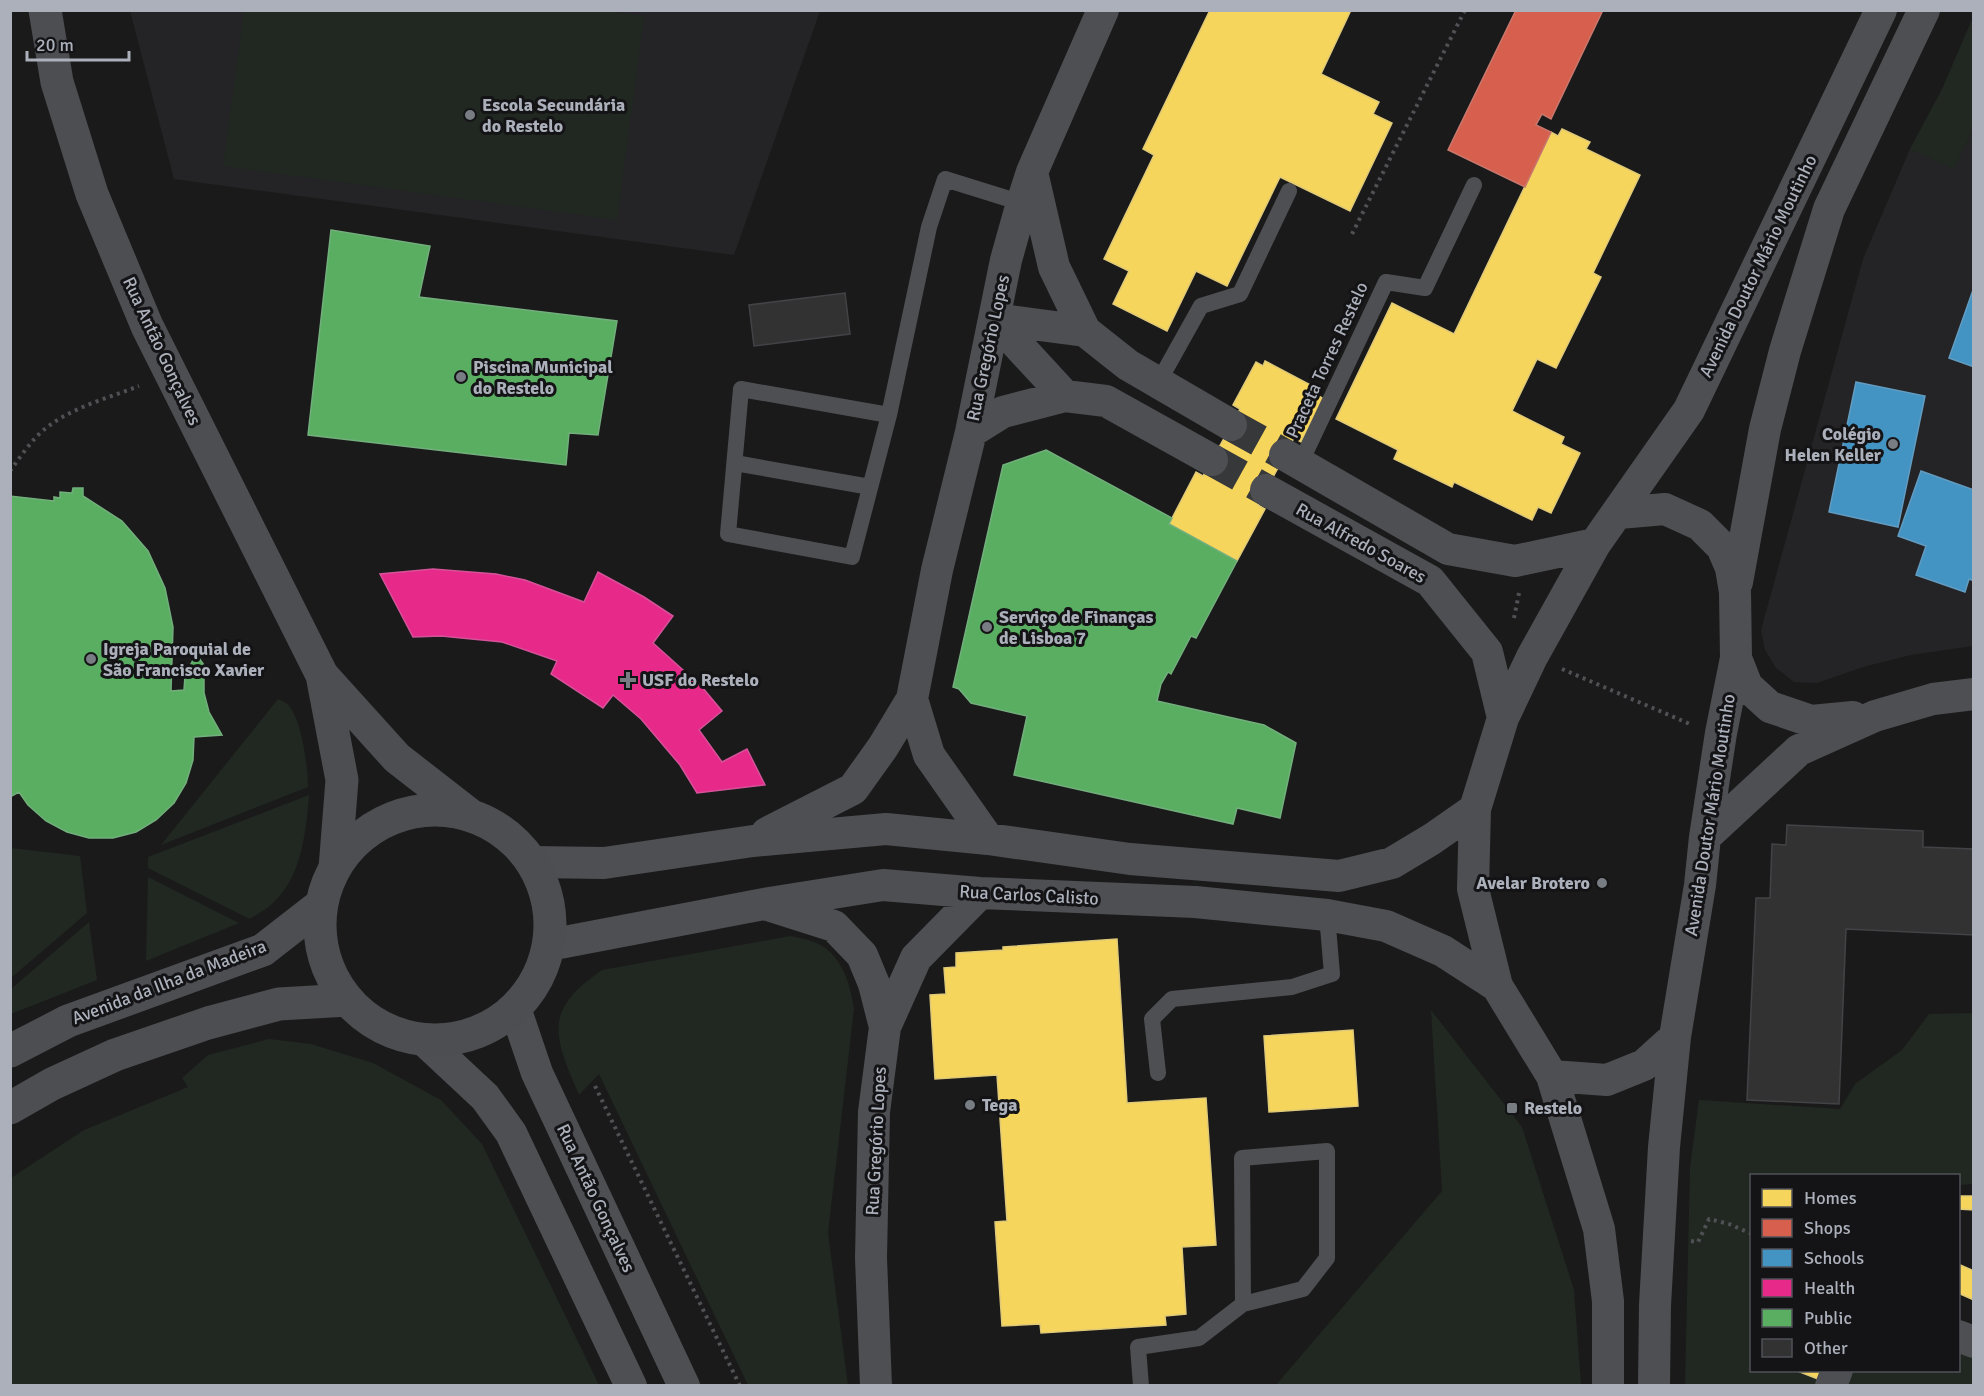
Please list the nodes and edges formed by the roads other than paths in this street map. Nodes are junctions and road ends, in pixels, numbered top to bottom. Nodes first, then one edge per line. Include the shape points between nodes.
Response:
1 (45, 10) edge
2 (1103, 10) edge
3 (1881, 10) edge
4 (1924, 10) edge
5 (1032, 171) junction
6 (1474, 185) dead end
7 (1289, 190) dead end
8 (1022, 203) junction
9 (994, 319) junction
10 (1085, 331) junction
11 (1158, 383) junction
12 (1065, 396) junction
13 (889, 415) junction
14 (1232, 425) tunnel mouth
15 (971, 432) junction
16 (1212, 460) tunnel mouth
17 (1292, 460) junction
18 (735, 463) junction
19 (870, 487) junction
20 (1619, 513) junction
21 (1595, 544) junction
22 (1735, 592) junction
23 (1736, 658) junction
24 (322, 675) junction
25 (1974, 694) edge
26 (912, 699) junction
27 (1875, 716) junction
28 (1503, 718) junction
29 (1475, 808) junction
30 (469, 814) junction
31 (1704, 837) junction
32 (988, 839) junction
33 (753, 841) junction
34 (532, 862) junction
35 (335, 868) junction
36 (980, 893) junction
37 (322, 904) junction
38 (764, 904) junction
39 (1327, 915) junction
40 (549, 945) junction
41 (1497, 986) junction
42 (348, 1000) junction
43 (514, 1008) junction
44 (885, 1027) junction
45 (1675, 1038) junction
46 (424, 1040) junction
47 (10, 1051) edge
48 (1158, 1072) dead end
49 (1552, 1076) junction
50 (10, 1108) edge
51 (1244, 1304) junction
52 (1960, 1336) edge
53 (1974, 1342) edge
54 (1837, 1372) edge
55 (631, 1386) edge
56 (684, 1386) edge
57 (876, 1386) edge
58 (1141, 1386) edge
59 (1608, 1386) edge
60 (1654, 1386) edge
61 (1831, 1386) edge

1 - 24 main road, Rua Antão Gonçalves via 57,82 92,194 147,326
2 - 5 street, Rua Gregório Lopes
3 - 20 street, Avenida Doutor Mário Moutinho via 1689,410
4 - 22 street, Avenida Doutor Mário Moutinho via 1829,209 1765,429
5 - 8 street, Rua Gregório Lopes
5 - 10 street via 1054,267
6 - 17 lane, Praceta Torres Restelo via 1425,288 1386,282
7 - 11 lane via 1240,294 1201,306
8 - 9 street, Rua Gregório Lopes
8 - 13 lane via 945,179 929,227
9 - 10 street
9 - 12 street
9 - 15 street, Rua Gregório Lopes
10 - 11 street
11 - 14 street
12 - 15 street via 1003,412
12 - 16 street via 1106,401
13 - 18 lane via 741,389
13 - 19 lane
15 - 26 street, Rua Gregório Lopes via 937,570
17 - 21 street, Rua Alfredo Soares via 1448,549 1515,561
17 - 28 street, Rua Alfredo Soares via 1273,494 1430,581 1487,652
18 - 19 lane
18 - 19 lane via 728,534 852,557
20 - 21 street, Avenida Doutor Mário Moutinho
20 - 22 street, Avenida Doutor Mário Moutinho via 1665,509 1700,525 1722,547
21 - 28 street, Avenida Doutor Mário Moutinho
22 - 23 street, Avenida Doutor Mário Moutinho
23 - 27 street via 1747,686 1770,707 1811,721
23 - 31 street, Avenida Doutor Mário Moutinho
24 - 30 main road, Rua Antão Gonçalves via 397,758
24 - 35 main road, Rua Antão Gonçalves via 342,780
25 - 27 street via 1934,699
26 - 32 street via 929,755
26 - 33 street via 853,789
27 - 31 street via 1799,750
28 - 29 street, Avenida Doutor Mário Moutinho
29 - 32 street via 1392,863 1339,876 1130,859
29 - 41 street, Avenida Doutor Mário Moutinho via 1473,889
30 - 34 main road via 505,832
30 - 35 main road via 430,809 391,818 358,838
31 - 45 street, Avenida Doutor Mário Moutinho
32 - 33 street via 886,829
33 - 34 street via 604,863
34 - 40 main road via 548,906
35 - 37 main road
36 - 38 street, Rua Carlos Calisto via 883,885
36 - 39 street, Rua Carlos Calisto via 1195,902
36 - 44 street, Rua Gregório Lopes via 916,958
37 - 42 main road via 321,938 330,971
37 - 47 main road, Avenida da Ilha da Madeira via 263,950 68,1021
38 - 40 street, Rua Carlos Calisto
38 - 44 street via 834,926 862,955
39 - 41 street, Rua Carlos Calisto via 1386,926 1443,951
39 - 48 lane via 1332,974 1292,987 1172,999 1152,1019
40 - 43 main road via 537,979
41 - 49 street, Avenida Doutor Mário Moutinho
42 - 46 main road via 370,1020 396,1033
42 - 50 main road via 279,1004 208,1023 115,1055
43 - 46 main road via 488,1028 457,1038
43 - 56 street, Rua Antão Gonçalves via 537,1073
44 - 57 street, Rua Gregório Lopes via 874,1113 871,1258
45 - 49 street via 1644,1065 1607,1080
45 - 60 street, Avenida Doutor Mário Moutinho via 1664,1146
46 - 55 street via 485,1097 511,1133
49 - 59 street, Avenida Doutor Mário Moutinho via 1599,1229 1608,1300
51 - 51 lane via 1242,1158 1328,1151 1327,1258 1303,1289
51 - 58 lane via 1199,1338 1138,1347
52 - 53 street
54 - 61 street

